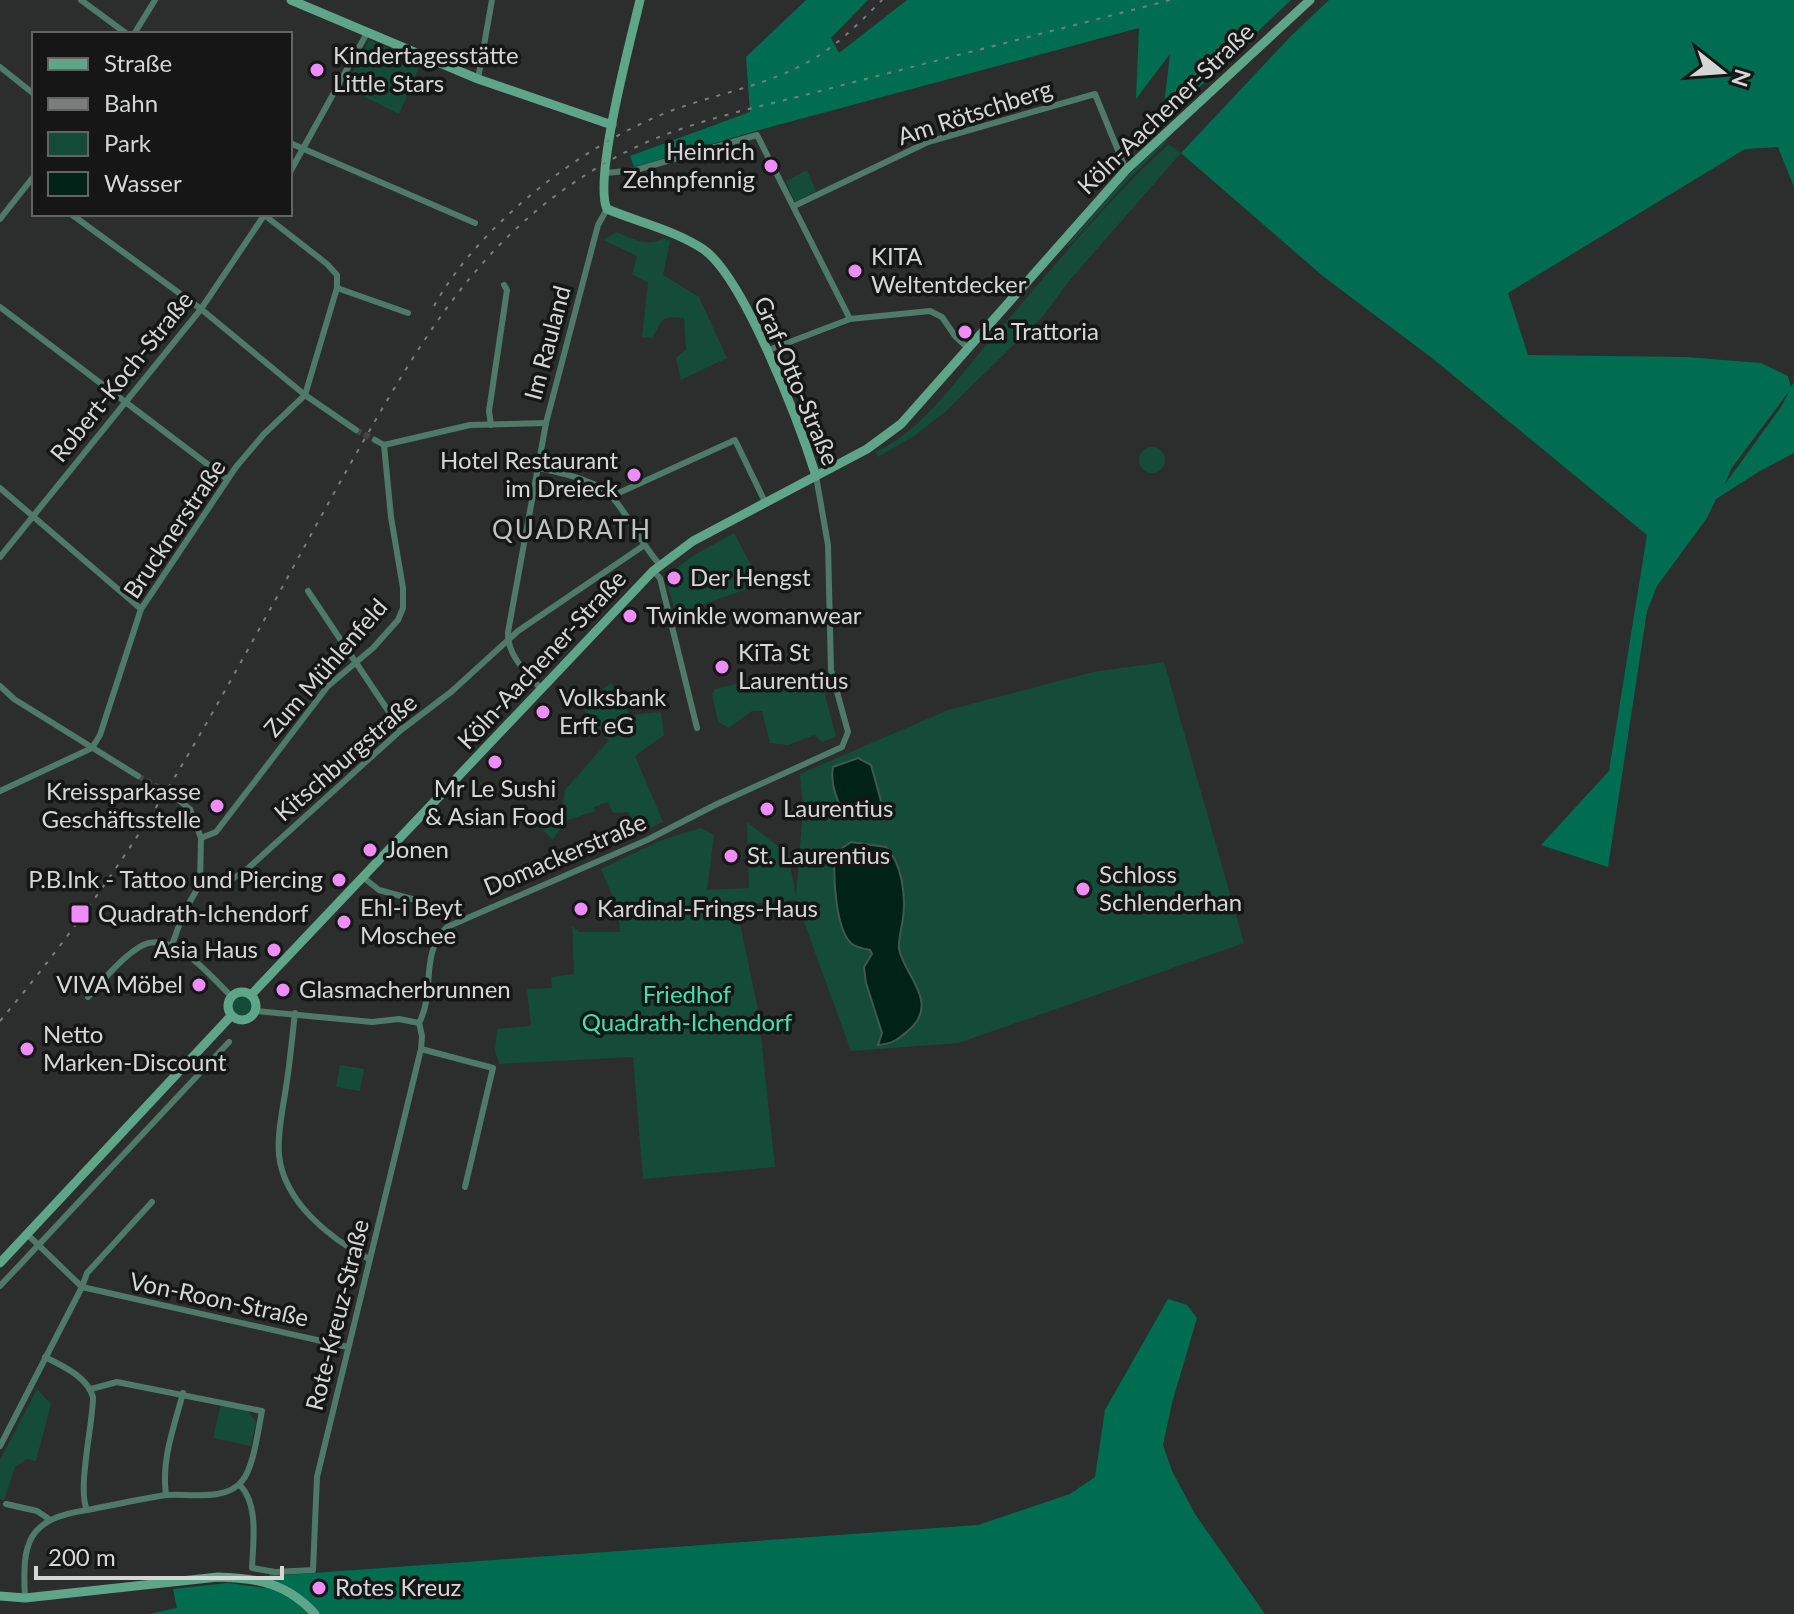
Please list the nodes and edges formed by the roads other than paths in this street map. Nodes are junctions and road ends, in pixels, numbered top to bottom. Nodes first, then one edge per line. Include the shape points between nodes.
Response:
1 (81, 0) edge
2 (155, 0) edge
3 (291, 0) edge
4 (492, 0) edge
5 (640, 0) edge
6 (1310, 0) edge
7 (124, 32) edge
8 (135, 32) edge
9 (367, 33) junction
10 (0, 67) edge
11 (478, 79) junction
12 (32, 92) edge
13 (612, 125) junction
14 (292, 144) edge
15 (304, 149) junction
16 (292, 169) edge
17 (1126, 170) junction
18 (606, 173) junction
19 (31, 185) edge
20 (794, 206) junction
21 (607, 209) junction
22 (1, 216) edge
23 (74, 216) edge
24 (263, 216) edge
25 (267, 216) edge
26 (475, 223) dead end
27 (504, 285) dead end
28 (337, 288) junction
29 (0, 307) edge
30 (201, 309) junction
31 (408, 313) dead end
32 (850, 319) junction
33 (969, 349) junction
34 (766, 351) junction
35 (305, 395) junction
36 (126, 402) junction
37 (546, 423) junction
38 (491, 425) junction
39 (356, 430) tunnel mouth
40 (375, 440) tunnel mouth
41 (384, 445) junction
42 (538, 468) junction
43 (816, 476) junction
44 (227, 479) junction
45 (0, 488) edge
46 (612, 496) junction
47 (765, 502) junction
48 (33, 516) junction
49 (643, 546) junction
50 (0, 557) edge
51 (657, 568) junction
52 (308, 591) dead end
53 (141, 609) junction
54 (507, 641) junction
55 (355, 664) junction
56 (0, 686) edge
57 (542, 690) junction
58 (697, 728) dead end
59 (401, 730) junction
60 (847, 738) joint
61 (92, 748) junction
62 (138, 776) tunnel mouth
63 (0, 791) edge
64 (172, 795) tunnel mouth
65 (201, 838) junction
66 (364, 878) junction
67 (200, 884) junction
68 (464, 919) junction
69 (172, 945) junction
70 (251, 995) junction
71 (231, 996) junction
72 (88, 997) dead end
73 (256, 1011) junction
74 (295, 1013) junction
75 (231, 1016) junction
76 (419, 1023) junction
77 (229, 1042) dead end
78 (421, 1049) junction
79 (195, 1056) junction
80 (201, 1071) junction
81 (465, 1187) dead end
82 (152, 1202) dead end
83 (28, 1235) junction
84 (39, 1245) junction
85 (369, 1259) junction
86 (0, 1263) edge
87 (0, 1286) edge
88 (82, 1287) junction
89 (348, 1347) junction
90 (45, 1357) junction
91 (91, 1389) junction
92 (183, 1393) junction
93 (0, 1446) edge
94 (240, 1485) junction
95 (166, 1495) junction
96 (6, 1504) dead end
97 (86, 1507) junction
98 (49, 1519) junction
99 (0, 1596) edge
100 (25, 1598) junction
101 (315, 1614) edge

1 - 7 street
2 - 8 street
3 - 9 main road
4 - 11 street
5 - 13 main road, Im Rauland
6 - 17 main road, Köln-Aachener-Straße
9 - 11 main road
9 - 15 street
10 - 12 street
11 - 13 main road
13 - 18 main road, Im Rauland
14 - 15 street
15 - 16 street
15 - 26 street
17 - 20 street, Am Rötschberg via 1095,94 928,142
17 - 33 main road, Köln-Aachener-Straße
18 - 20 street via 636,170 757,135
18 - 21 main road, Im Rauland via 602,199
19 - 22 street
20 - 32 street
21 - 34 main road, Graf-Otto-Straße via 683,238 722,266
21 - 37 street, Im Rauland via 598,225
23 - 30 street
24 - 30 street, Robert-Koch-Straße
25 - 28 street via 327,264 337,275
27 - 38 street
28 - 31 street
28 - 35 street
29 - 36 street
30 - 35 street
30 - 36 street, Robert-Koch-Straße
32 - 33 street via 930,311 942,317
32 - 34 street
33 - 43 main road, Köln-Aachener-Straße via 901,424
34 - 43 main road, Graf-Otto-Straße
35 - 39 street
35 - 44 street, Brucknerstraße
36 - 44 street
36 - 48 street, Robert-Koch-Straße
37 - 38 street
37 - 42 street, Im Rauland
38 - 41 street
40 - 41 street
41 - 55 street, Zum Mühlenfeld via 403,608 398,620
42 - 46 street via 578,477
42 - 54 street, Im Rauland
43 - 47 main road, Köln-Aachener-Straße
43 - 60 street, Graf-Otto-Straße via 828,545 831,670
44 - 53 street, Brucknerstraße
45 - 48 street
46 - 47 street via 735,440
46 - 49 street
47 - 51 main road, Köln-Aachener-Straße via 693,541
48 - 50 street, Robert-Koch-Straße
48 - 53 street
49 - 51 street
49 - 54 street, Kitschburgstraße
51 - 57 main road, Köln-Aachener-Straße
51 - 58 street
52 - 55 street
53 - 61 street, Brucknerstraße
54 - 57 street via 517,662
54 - 59 street, Kitschburgstraße
55 - 59 street
55 - 65 street, Zum Mühlenfeld via 328,686 216,832
56 - 61 street
57 - 66 main road, Köln-Aachener-Straße
59 - 67 street, Kitschburgstraße via 245,871 228,882
60 - 68 street, Domackerstraße via 842,747 647,840
61 - 62 street
61 - 63 street
64 - 65 street via 190,809
65 - 67 street
66 - 68 street via 379,890 460,912
66 - 70 main road, Köln-Aachener-Straße
67 - 69 street
68 - 76 street, Domackerstraße via 443,931 432,948
69 - 71 street
69 - 72 street via 137,948
70 - 71 main road via 243,991
70 - 73 main road
71 - 75 main road
73 - 74 street
73 - 75 main road via 243,1021
74 - 76 street
74 - 85 street via 279,1155 287,1182 299,1205
75 - 79 main road
76 - 78 street, Rote-Kreuz-Straße
77 - 80 street
78 - 81 street via 493,1068
78 - 85 street, Rote-Kreuz-Straße
79 - 80 street
79 - 83 main road
80 - 84 street
82 - 88 street, Von-Roon-Straße via 87,1273
83 - 84 street
83 - 86 main road
84 - 87 street
84 - 88 street
85 - 89 street, Rote-Kreuz-Straße
88 - 89 street, Von-Roon-Straße
88 - 90 street
89 - 94 street, Rote-Kreuz-Straße via 317,1477 310,1572 252,1568 250,1497
90 - 91 street
90 - 93 street
91 - 92 street via 117,1382
91 - 97 street
92 - 94 street via 262,1411
92 - 95 street via 167,1452
94 - 95 street via 192,1497
95 - 97 street
96 - 98 street
97 - 98 street
98 - 100 street via 29,1543
99 - 100 main road
100 - 101 main road via 218,1577 261,1580 304,1602

